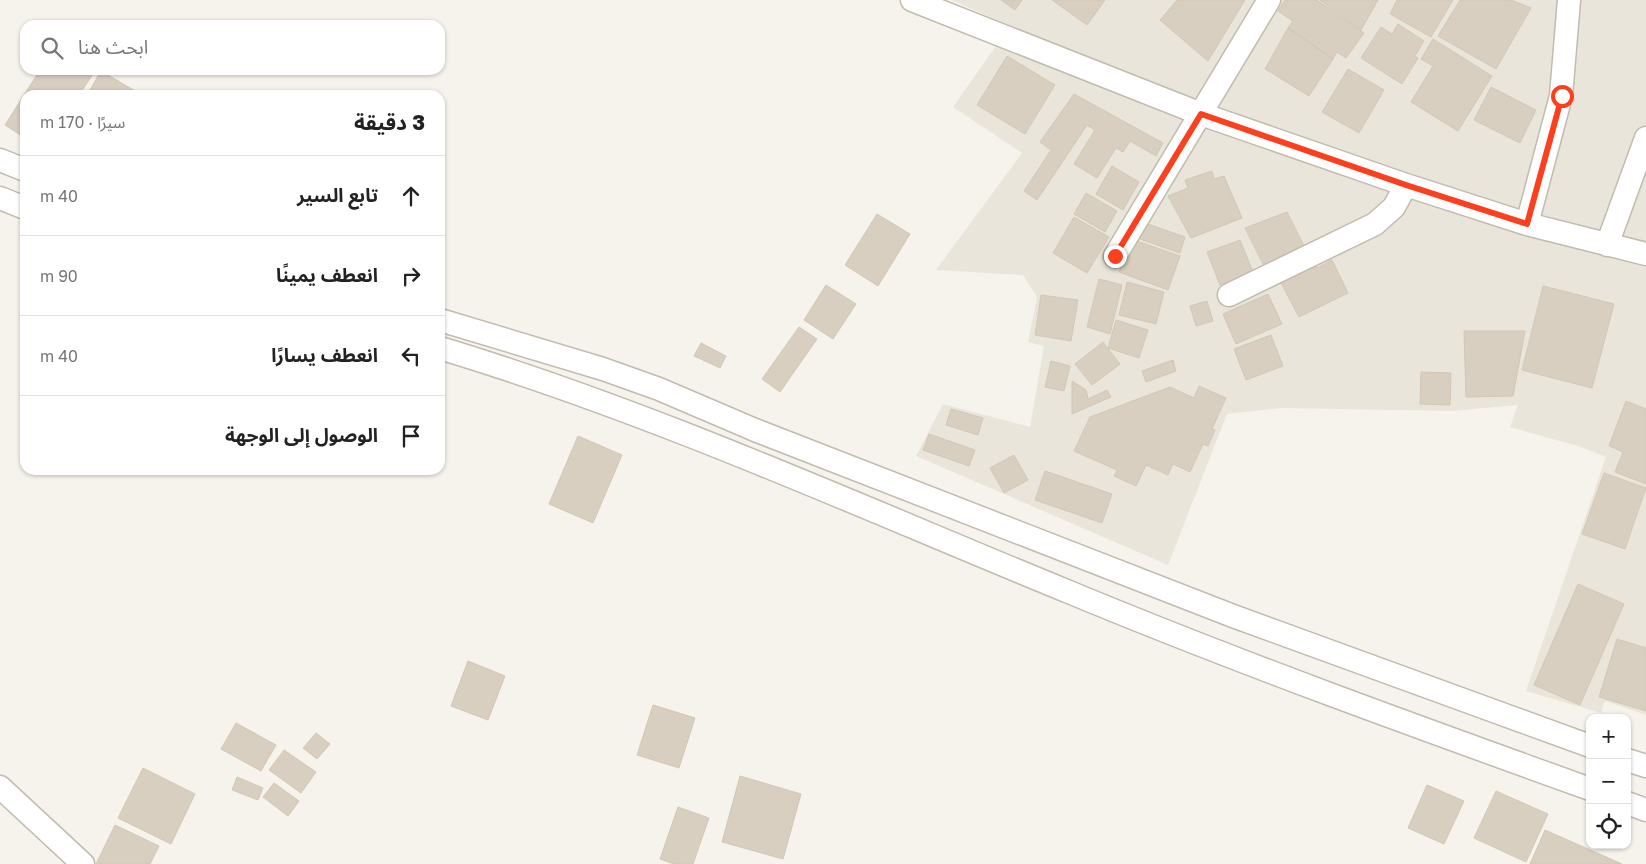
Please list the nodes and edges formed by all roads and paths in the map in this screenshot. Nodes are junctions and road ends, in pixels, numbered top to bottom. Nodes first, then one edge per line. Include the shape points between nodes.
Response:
1 (912, 0) edge
2 (1269, 0) edge
3 (1569, 0) edge
4 (1201, 114) junction
5 (1646, 138) edge
6 (0, 160) edge
7 (20, 168) edge
8 (1406, 185) junction
9 (0, 198) edge
10 (20, 206) edge
11 (1527, 224) junction
12 (1607, 245) junction
13 (1646, 254) edge
14 (1115, 256) dead end
15 (1229, 295) dead end
16 (445, 321) edge
17 (445, 350) edge
18 (1586, 745) edge
19 (1631, 761) edge
20 (1646, 766) edge
21 (0, 787) edge
22 (1586, 788) edge
23 (1630, 804) edge
24 (1646, 810) edge
25 (83, 864) edge

1 - 4 street
2 - 4 street
3 - 11 street via 1562,96
4 - 8 street
4 - 14 street
5 - 12 street
6 - 7 street
8 - 11 street
8 - 15 street via 1394,207 1375,224
9 - 10 street
11 - 12 street
12 - 13 street
16 - 18 street via 659,389 755,430 1224,612
17 - 22 street via 675,431 1138,620
19 - 20 street
21 - 25 street
23 - 24 street

